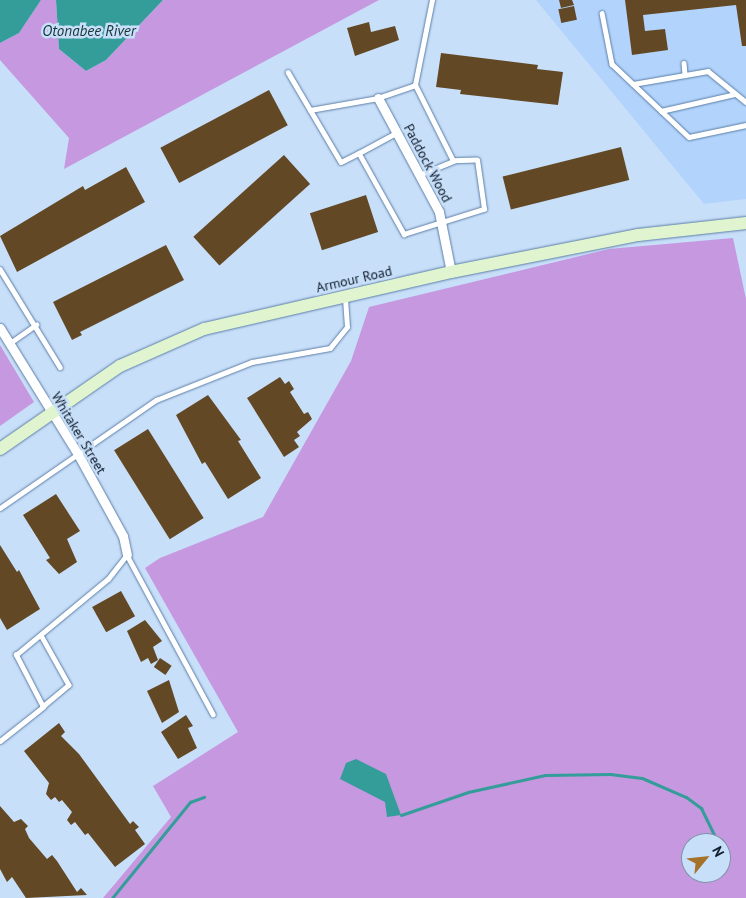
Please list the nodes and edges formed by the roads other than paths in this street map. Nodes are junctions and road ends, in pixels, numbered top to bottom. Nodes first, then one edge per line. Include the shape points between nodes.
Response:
1 (432, 0) edge
2 (602, 13) dead end
3 (684, 63) dead end
4 (288, 72) dead end
5 (685, 75) junction
6 (633, 84) junction
7 (415, 85) junction
8 (734, 94) junction
9 (378, 98) junction
10 (746, 102) edge
11 (310, 110) junction
12 (662, 111) junction
13 (746, 125) edge
14 (396, 133) junction
15 (359, 153) junction
16 (453, 161) junction
17 (419, 175) junction
18 (442, 223) junction
19 (746, 223) edge
20 (0, 269) edge
21 (451, 272) junction
22 (344, 297) junction
23 (36, 325) junction
24 (0, 328) edge
25 (10, 343) junction
26 (60, 367) dead end
27 (51, 414) junction
28 (0, 449) edge
29 (79, 456) junction
30 (0, 508) edge
31 (127, 555) junction
32 (41, 635) junction
33 (43, 707) junction
34 (213, 714) dead end
35 (0, 741) edge

1 - 7 lane
2 - 6 lane via 612,64
3 - 5 lane
4 - 11 lane
5 - 6 lane
5 - 8 lane via 708,71
6 - 12 lane
7 - 9 lane
7 - 16 lane
8 - 10 lane
8 - 12 lane
9 - 11 lane
9 - 14 street, Paddock Wood
11 - 15 lane via 341,162
12 - 13 lane via 689,137
14 - 15 lane
14 - 17 street, Paddock Wood
15 - 18 lane via 404,234
16 - 17 lane
16 - 18 lane via 477,160 484,209
17 - 18 street, Paddock Wood
18 - 21 street, Paddock Wood
19 - 21 main road, Armour Road via 638,236
20 - 23 lane
21 - 22 main road, Armour Road
22 - 27 main road, Armour Road via 204,329 168,342 120,366
22 - 29 lane via 346,328 330,348 252,362 156,400
23 - 25 lane
23 - 26 lane
24 - 25 street, Whitaker Street
25 - 27 street, Whitaker Street
27 - 28 main road, Armour Road
27 - 29 street, Whitaker Street
29 - 30 lane
29 - 31 street, Whitaker Street via 123,536
31 - 32 lane via 108,579
31 - 34 lane
32 - 33 lane via 16,655
32 - 33 lane via 69,685
33 - 35 lane

